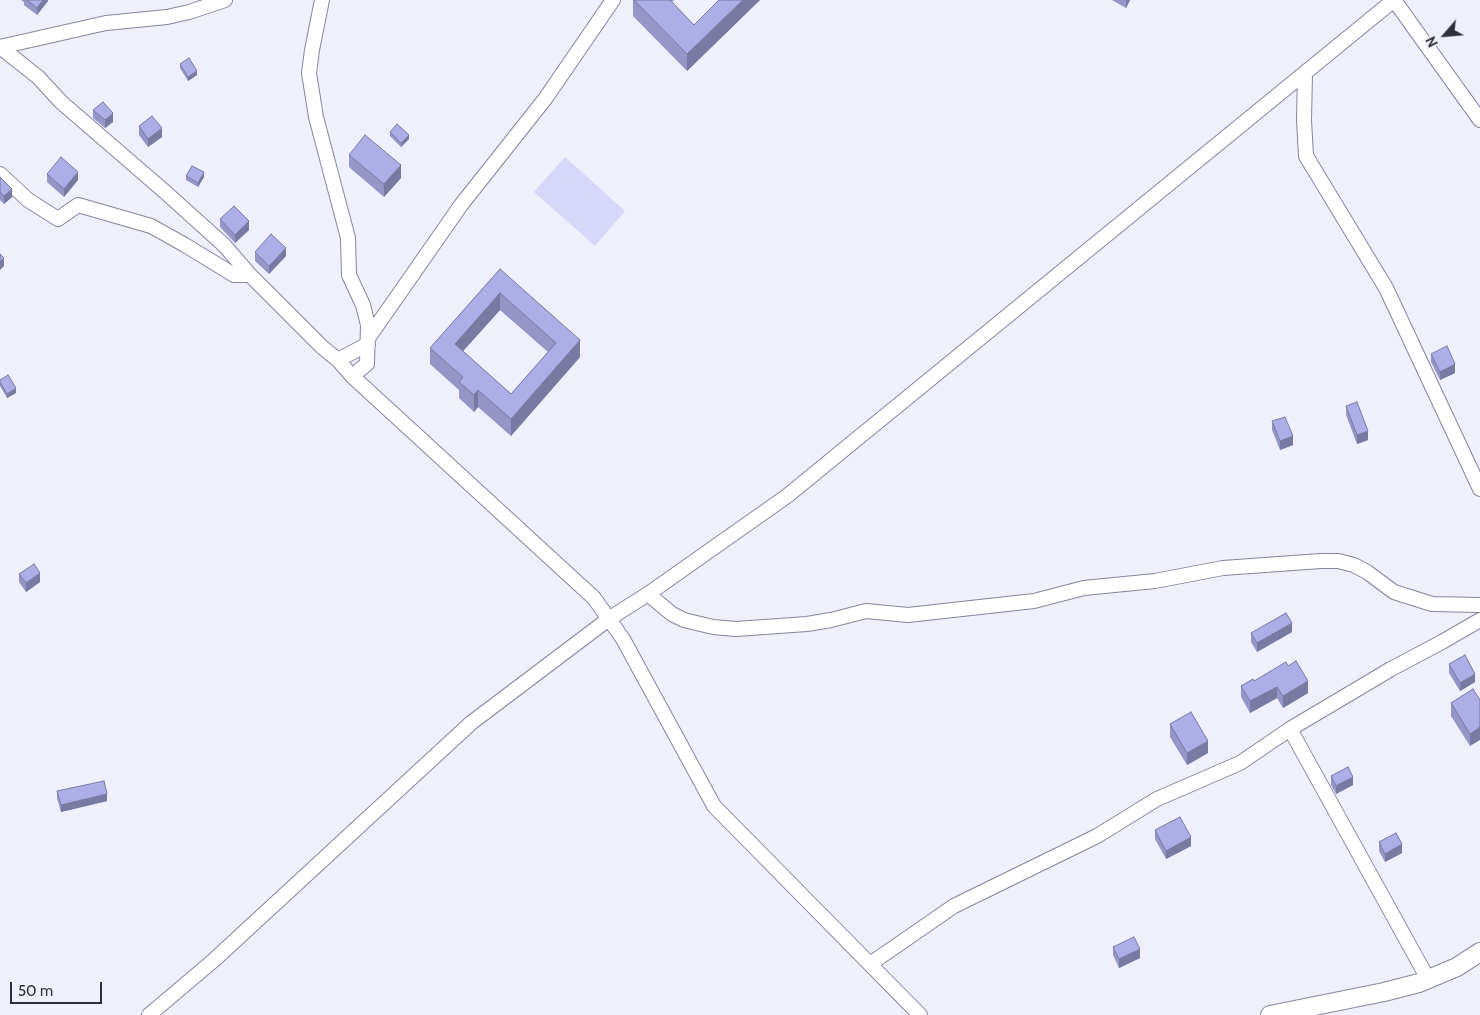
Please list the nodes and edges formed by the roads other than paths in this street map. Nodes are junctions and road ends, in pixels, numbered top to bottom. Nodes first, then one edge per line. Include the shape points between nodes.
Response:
1 (224, 0) edge
2 (322, 0) edge
3 (613, 0) edge
4 (1394, 0) edge
5 (0, 47) edge
6 (1305, 73) junction
7 (1480, 120) edge
8 (0, 174) edge
9 (250, 274) junction
10 (368, 341) junction
11 (338, 360) junction
12 (352, 376) junction
13 (1480, 489) edge
14 (648, 594) junction
15 (1480, 605) edge
16 (610, 618) junction
17 (1480, 620) edge
18 (1290, 729) junction
19 (1480, 952) edge
20 (870, 964) junction
21 (1428, 979) junction
22 (149, 1015) edge
23 (920, 1015) edge
24 (1270, 1015) edge

1 - 5 street via 189,12 106,24
2 - 10 street via 309,74 316,117 348,238 349,274 366,316
3 - 10 street via 545,99 461,205
4 - 6 street
4 - 7 street
5 - 9 street via 210,233
6 - 13 street via 1306,156 1386,288
6 - 14 street via 787,496
8 - 9 street via 28,200 58,219 78,205 150,226 234,275
9 - 11 street
10 - 11 street
10 - 12 street via 367,364
11 - 12 street
12 - 16 street via 594,598
14 - 15 street via 684,620 736,629 823,621 866,611 908,615 1034,601 1084,588 1155,581 1223,568 1338,561 1367,572 1394,592 1432,604
14 - 16 street
16 - 20 street via 714,806
16 - 22 street via 472,723 214,960
17 - 18 street
18 - 20 street via 1240,763 1157,799 1097,836 954,906
18 - 21 street
19 - 21 main road via 1457,967
20 - 23 street
21 - 24 main road via 1384,992

